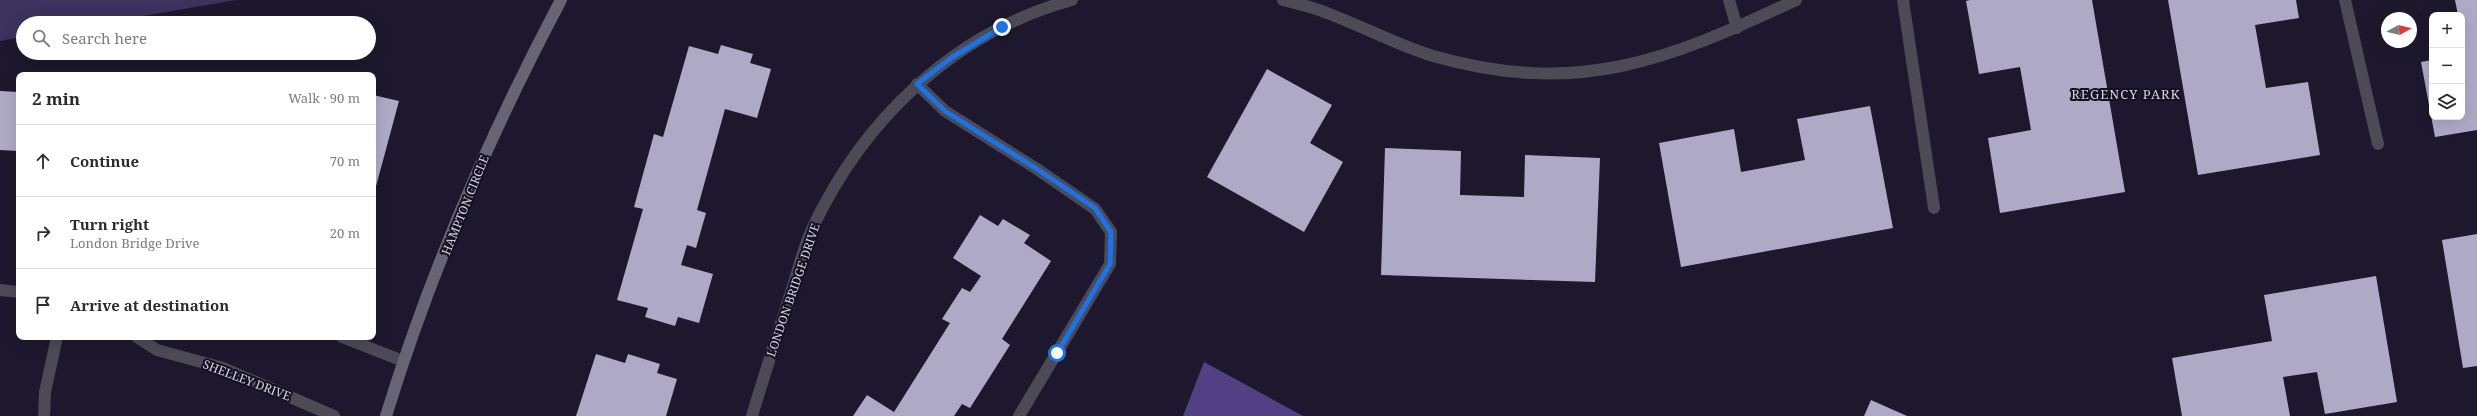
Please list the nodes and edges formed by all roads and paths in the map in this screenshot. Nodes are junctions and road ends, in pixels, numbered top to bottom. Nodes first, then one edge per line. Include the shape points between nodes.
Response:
1 (561, 0) edge
2 (1072, 0) edge
3 (1283, 0) edge
4 (1729, 0) edge
5 (1796, 0) edge
6 (1903, 0) edge
7 (2344, 0) edge
8 (1055, 2) edge
9 (1737, 28) junction
10 (917, 84) junction
11 (2378, 144) dead end
12 (1934, 208) dead end
13 (0, 290) edge
14 (16, 292) edge
15 (56, 340) edge
16 (142, 340) edge
17 (350, 340) edge
18 (403, 361) junction
19 (44, 416) edge
20 (334, 416) edge
21 (386, 416) edge
22 (752, 416) edge
23 (1019, 416) edge

1 - 18 street, HAMPTON CIRCLE via 474,179
2 - 8 street, LONDON BRIDGE DRIVE
3 - 9 street via 1326,12 1432,56 1475,67 1514,73 1561,74 1610,70 1676,53
4 - 9 street
5 - 9 street
6 - 12 street
7 - 11 street
8 - 10 street, LONDON BRIDGE DRIVE via 1014,20 978,40
10 - 22 street, LONDON BRIDGE DRIVE via 871,132 836,183 811,230
10 - 23 street via 945,111 1095,208 1111,232 1110,264
13 - 14 street
15 - 19 street via 45,392
16 - 20 street, SHELLEY DRIVE via 157,350 223,368
17 - 18 street
18 - 21 street, HAMPTON CIRCLE

